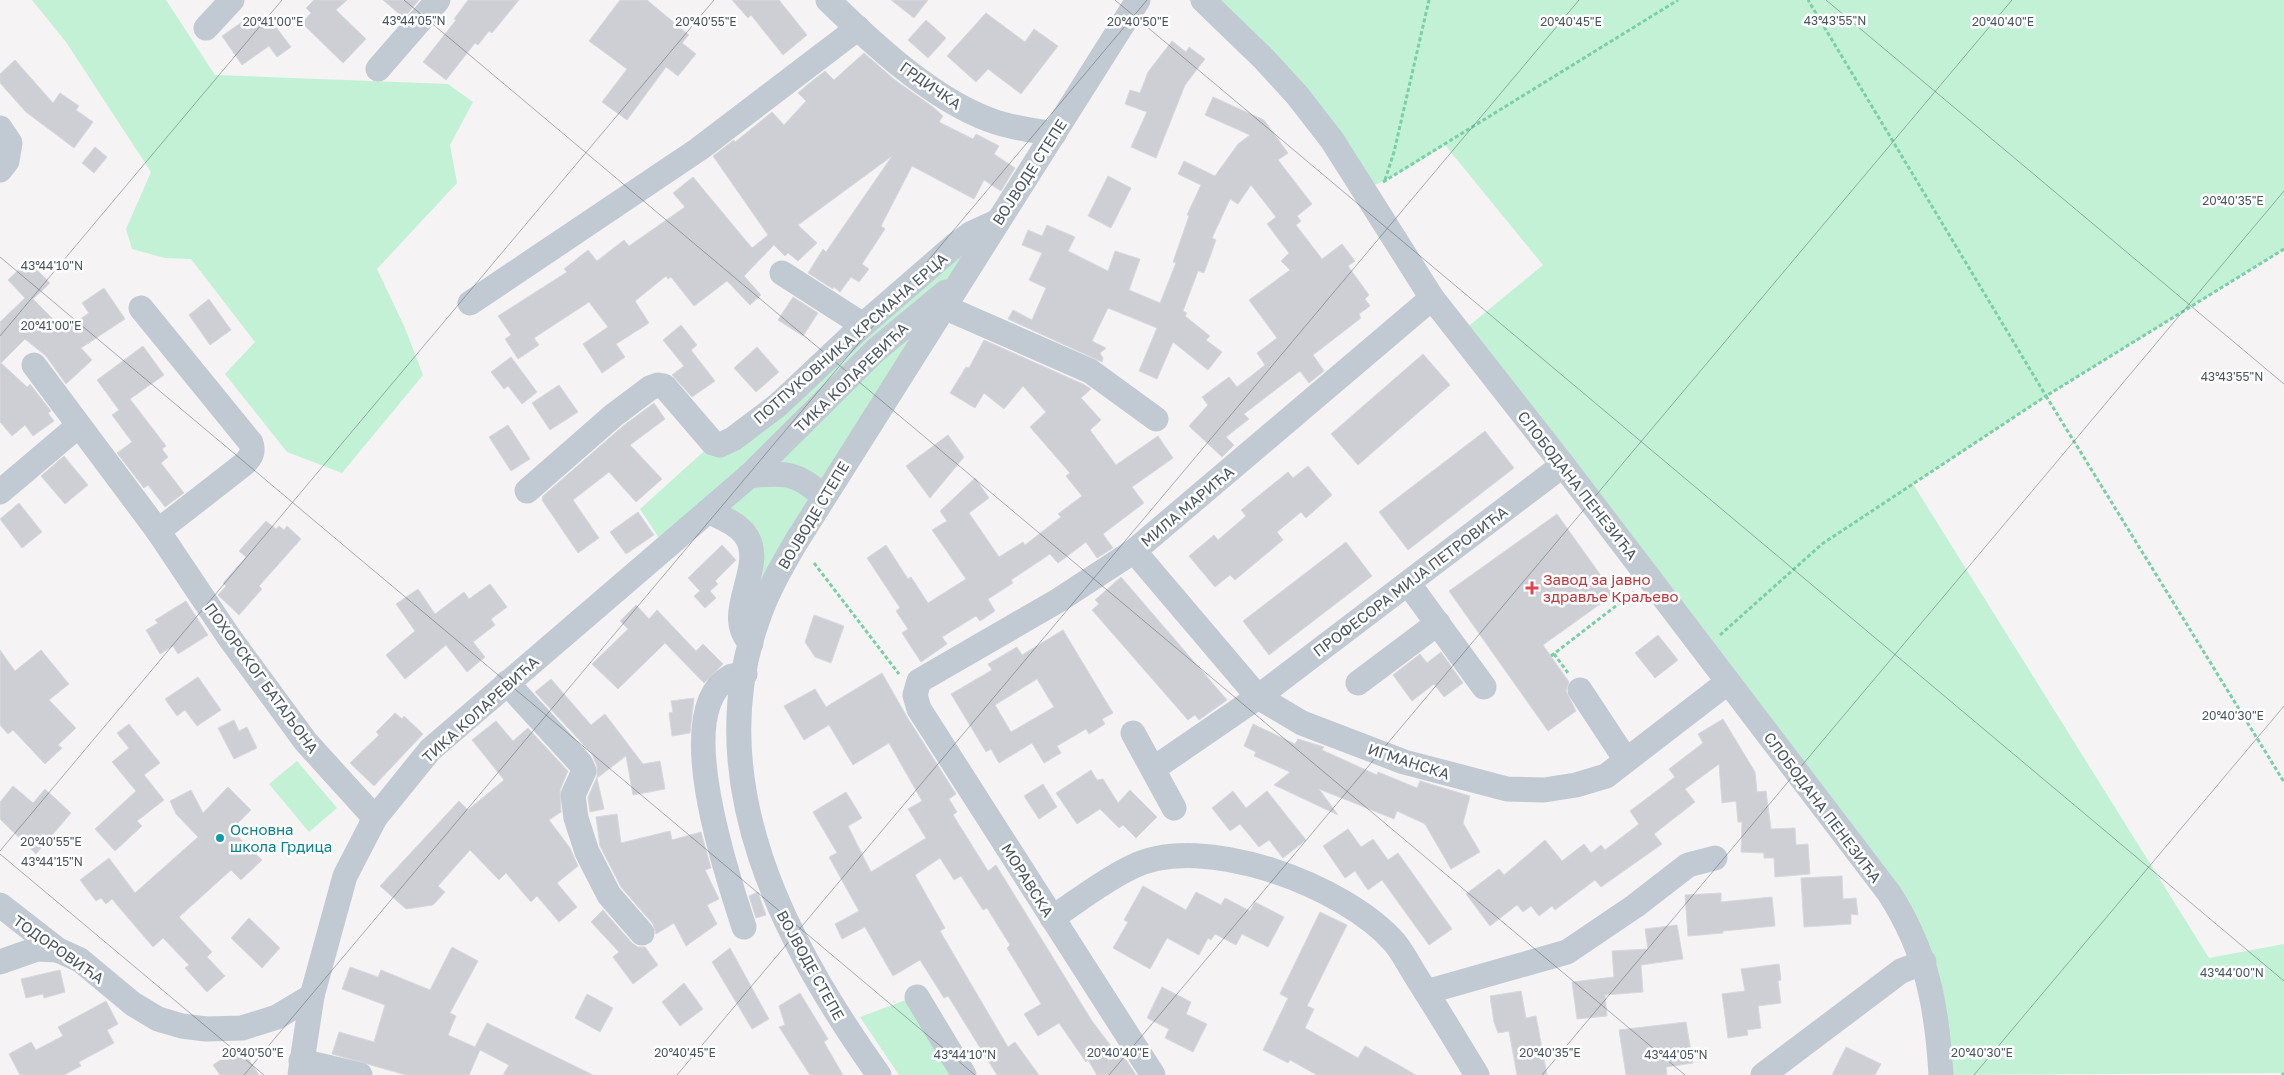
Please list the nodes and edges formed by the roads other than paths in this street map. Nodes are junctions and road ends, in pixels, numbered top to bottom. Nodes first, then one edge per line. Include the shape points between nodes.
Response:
1 (232, 0) edge
2 (438, 0) edge
3 (828, 0) edge
4 (1138, 0) edge
5 (1203, 0) edge
6 (206, 28) dead end
7 (858, 28) junction
8 (378, 69) dead end
9 (0, 128) edge
10 (1054, 134) junction
11 (0, 170) edge
12 (997, 222) junction
13 (782, 273) dead end
14 (958, 283) junction
15 (1432, 298) junction
16 (470, 303) dead end
17 (944, 307) junction
18 (141, 308) dead end
19 (863, 326) junction
20 (34, 365) dead end
21 (1156, 419) dead end
22 (78, 426) junction
23 (1563, 465) junction
24 (748, 476) junction
25 (526, 491) dead end
26 (0, 492) edge
27 (824, 497) junction
28 (708, 511) junction
29 (158, 530) junction
30 (1134, 551) junction
31 (1408, 583) junction
32 (1438, 623) junction
33 (751, 643) junction
34 (744, 674) junction
35 (1728, 682) junction
36 (1358, 683) dead end
37 (508, 684) junction
38 (1484, 687) dead end
39 (917, 688) joint
40 (1580, 690) dead end
41 (1258, 697) junction
42 (1133, 733) dead end
43 (1626, 760) junction
44 (1153, 769) junction
45 (1174, 808) dead end
46 (375, 818) junction
47 (1715, 858) dead end
48 (0, 906) edge
49 (1052, 918) junction
50 (744, 928) dead end
51 (642, 933) dead end
52 (58, 950) junction
53 (0, 962) edge
54 (1924, 962) junction
55 (1426, 992) junction
56 (312, 996) junction
57 (917, 997) dead end
58 (300, 1068) edge
59 (360, 1075) edge
60 (878, 1075) edge
61 (964, 1075) edge
62 (1153, 1075) edge
63 (1477, 1075) edge
64 (1763, 1075) edge
65 (1942, 1075) edge

1 - 6 street
2 - 8 street
3 - 7 street, ГРДИЧКА
4 - 10 street, ВОЈВОДЕ СТЕПЕ
5 - 15 street, СЛОБОДАНА ПЕНЕЗИЋА via 1264,59 1376,187
7 - 10 street, ГРДИЧКА via 925,84 957,105 1004,124
7 - 16 street via 700,149
9 - 11 street via 10,143 7,160
10 - 12 street, ВОЈВОДЕ СТЕПЕ
12 - 14 street, ВОЈВОДЕ СТЕПЕ
12 - 19 street, ПОТПУКОВНИКА КРСМАНА ЕРЦА via 972,233 954,246
13 - 19 street
14 - 17 street, ВОЈВОДЕ СТЕПЕ
14 - 24 street, ТИКА КОЛАРЕВИЋА via 876,350
15 - 23 street, СЛОБОДАНА ПЕНЕЗИЋА
15 - 30 street, МИЛА МАРИЋА
17 - 21 street via 1090,371
17 - 27 street, ВОЈВОДЕ СТЕПЕ
18 - 29 street via 253,448 252,455 244,464
19 - 25 street, ПОТПУКОВНИКА КРСМАНА ЕРЦА via 778,405 725,444 713,444 664,386 658,384 607,422
20 - 22 street, ПОХОРСКОГ БАТАЉОНА
22 - 26 street
22 - 29 street, ПОХОРСКОГ БАТАЉОНА
23 - 31 street, ПРОФЕСОРА МИЈА ПЕТРОВИЋА
23 - 35 street, СЛОБОДАНА ПЕНЕЗИЋА
24 - 27 street via 794,476
24 - 28 street, ТИКА КОЛАРЕВИЋА
27 - 33 street, ВОЈВОДЕ СТЕПЕ via 772,584
28 - 33 street via 738,527 748,541 750,571 739,620 744,636
28 - 37 street, ТИКА КОЛАРЕВИЋА
29 - 46 street, ПОХОРСКОГ БАТАЉОНА via 306,742
30 - 39 street, МИЛА МАРИЋА
30 - 41 street, ИГМАНСКА
31 - 32 street
31 - 41 street, ПРОФЕСОРА МИЈА ПЕТРОВИЋА
32 - 36 street
32 - 38 street
33 - 34 street, ВОЈВОДЕ СТЕПЕ
34 - 50 street via 730,676 710,700 704,720 703,751 718,842
34 - 60 street, ВОЈВОДЕ СТЕПЕ via 738,734 740,766 761,860 798,948
35 - 43 street, ИГМАНСКА
35 - 54 street, СЛОБОДАНА ПЕНЕЗИЋА via 1889,894 1912,933
37 - 46 street, ТИКА КОЛАРЕВИЋА via 430,750
37 - 51 street via 581,764 584,771 574,789 573,802 587,852 609,895
39 - 49 street, МОРАВСКА via 919,709
40 - 43 street
41 - 43 street, ИГМАНСКА via 1302,723 1404,762 1507,789 1544,790 1576,785 1606,776
41 - 44 street, ПРОФЕСОРА МИЈА ПЕТРОВИЋА
42 - 44 street
44 - 45 street
46 - 56 street, ТИКА КОЛАРЕВИЋА via 345,876
47 - 55 street via 1688,865 1567,952
48 - 52 street, ТОДОРОВИЋА
49 - 55 street via 1132,866 1160,858 1194,854 1232,859 1304,883 1370,918 1395,944
49 - 62 street, МОРАВСКА
52 - 53 street via 37,949
52 - 56 street, ТОДОРОВИЋА via 80,960 133,1004 158,1019 182,1026 225,1030 242,1028 276,1017
54 - 64 street via 1901,970
54 - 65 street, СЛОБОДАНА ПЕНЕЗИЋА
55 - 63 street
56 - 58 street, ТИКА КОЛАРЕВИЋА
57 - 61 street
58 - 59 street

